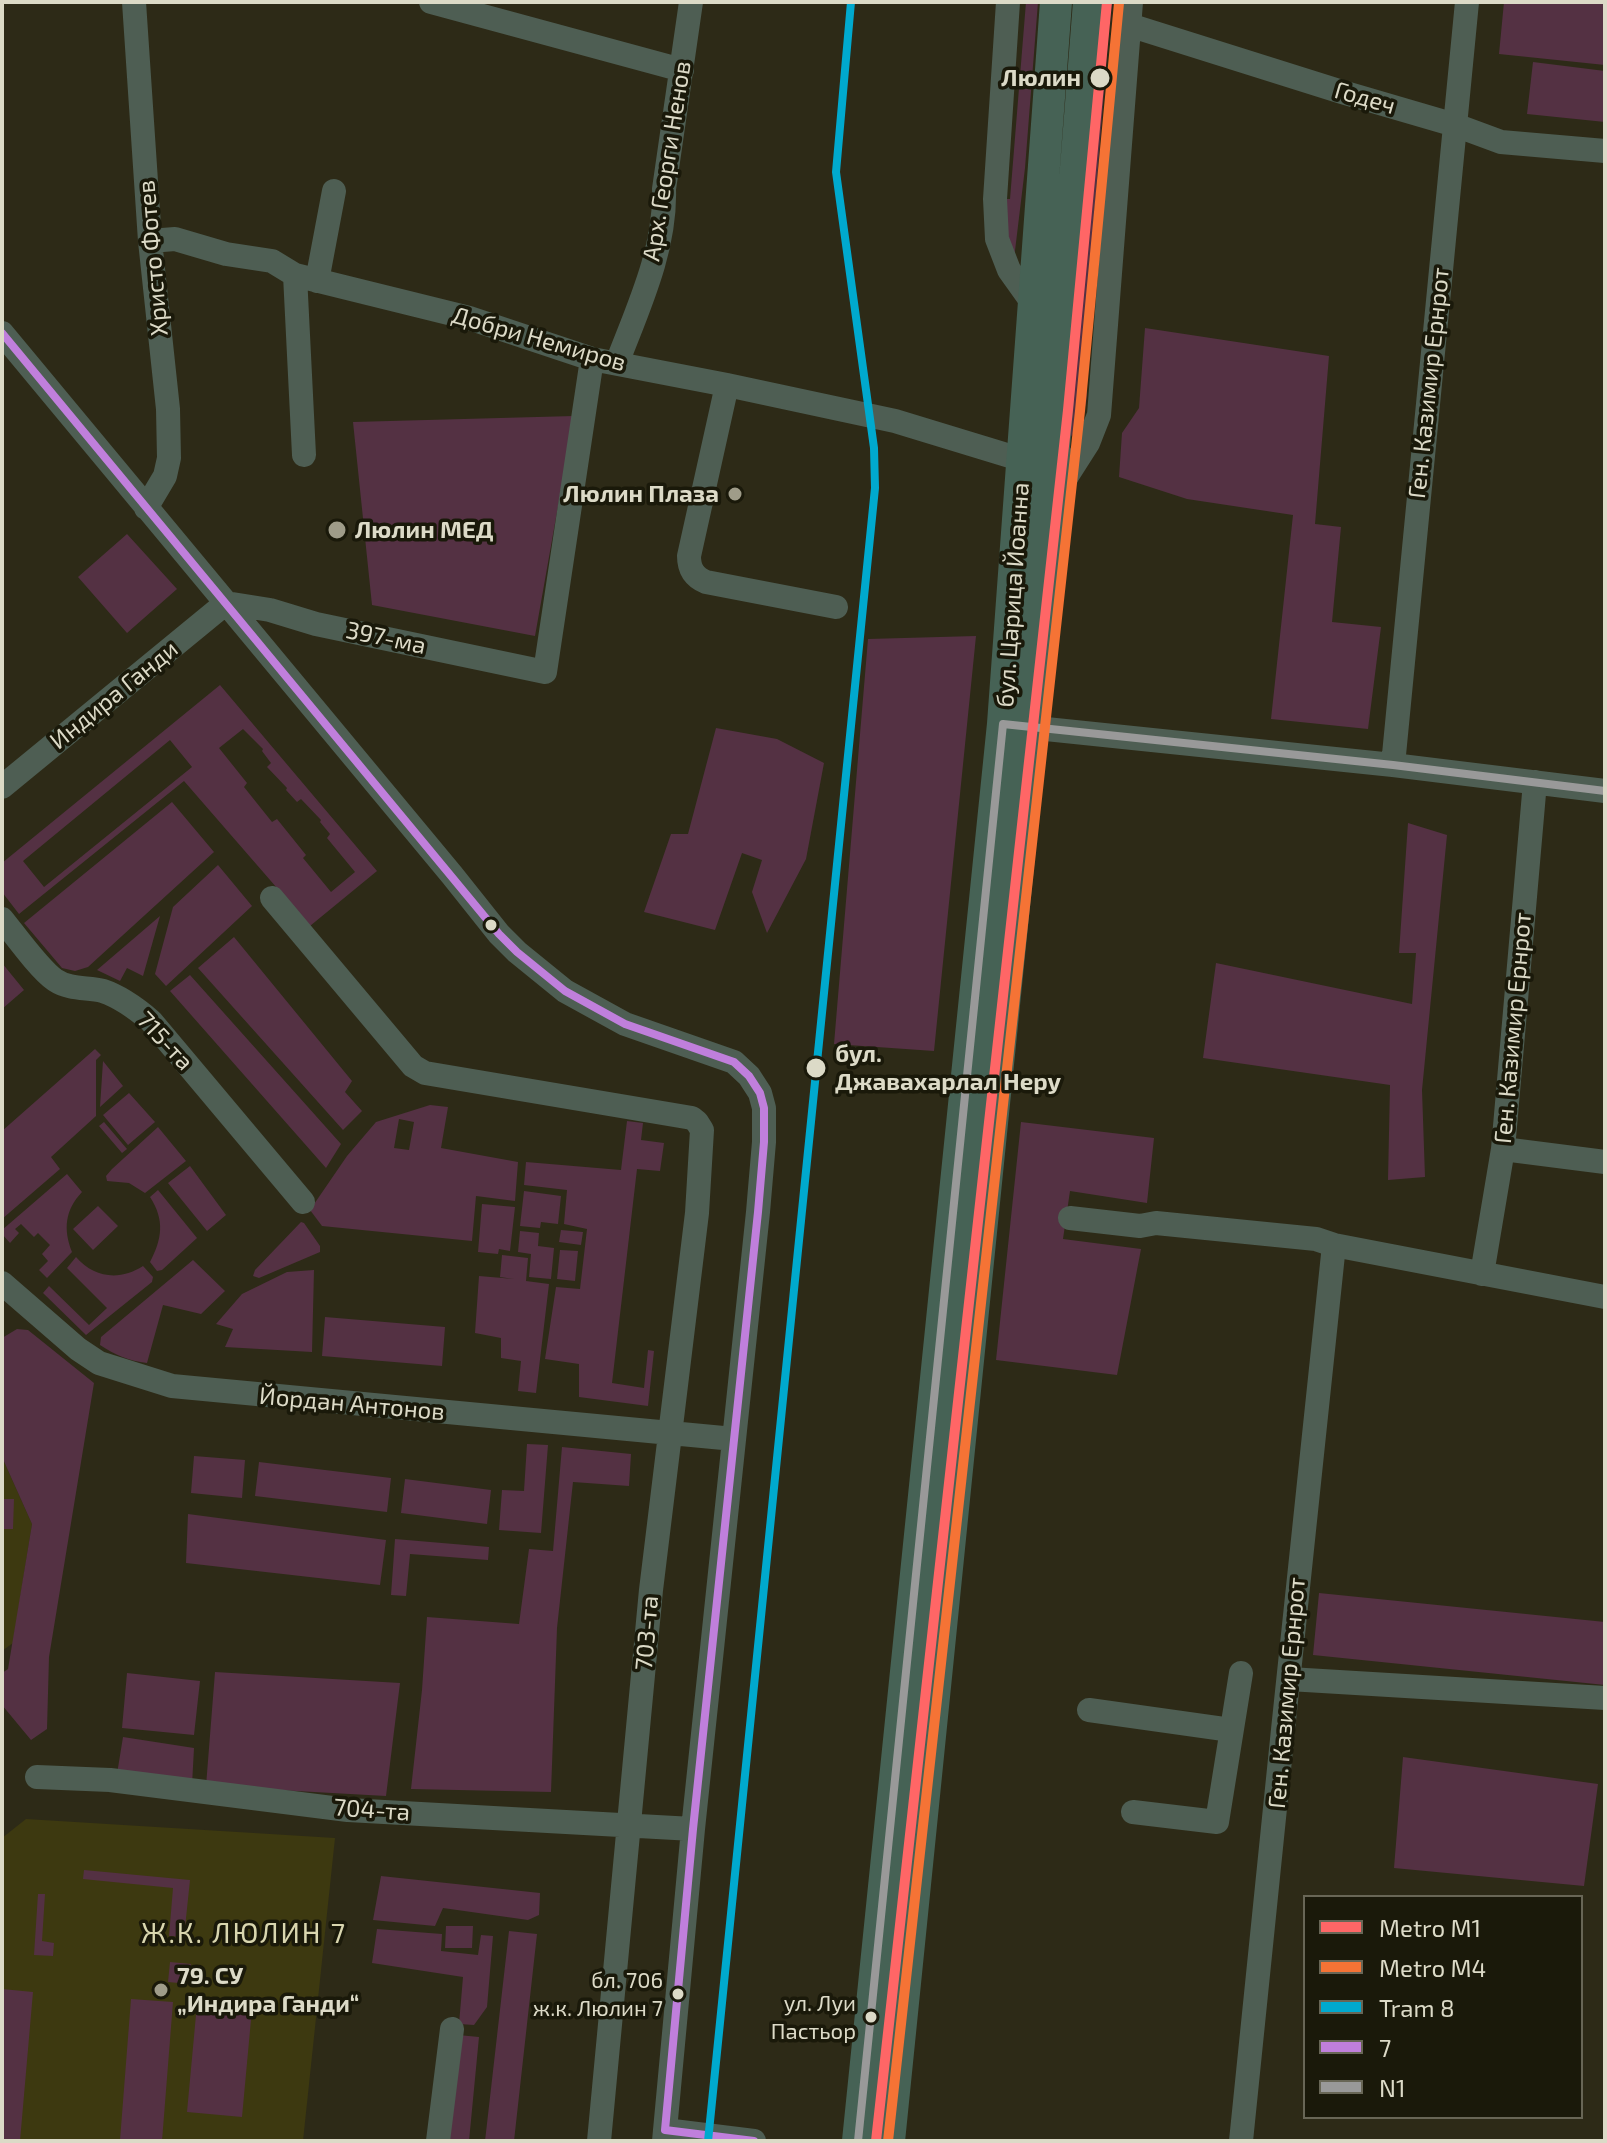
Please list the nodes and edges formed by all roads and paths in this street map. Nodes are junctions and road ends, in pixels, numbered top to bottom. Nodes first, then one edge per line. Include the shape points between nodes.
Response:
1 (134, 2) edge
2 (431, 2) edge
3 (691, 2) edge
4 (1008, 2) edge
5 (1056, 2) edge
6 (1089, 2) edge
7 (1467, 2) edge
8 (1130, 14) edge
9 (682, 70) junction
10 (1455, 125) junction
11 (1605, 151) edge
12 (334, 191) dead end
13 (150, 241) junction
14 (306, 278) junction
15 (1034, 305) junction
16 (2, 333) edge
17 (592, 359) junction
18 (617, 363) junction
19 (727, 385) junction
20 (304, 455) dead end
21 (1023, 460) junction
22 (1050, 503) junction
23 (146, 508) junction
24 (226, 603) junction
25 (836, 607) dead end
26 (1017, 726) junction
27 (1393, 765) junction
28 (1535, 782) junction
29 (2, 787) edge
30 (1605, 791) edge
31 (272, 898) dead end
32 (2, 919) edge
33 (1503, 1149) junction
34 (1605, 1162) edge
35 (303, 1202) dead end
36 (1070, 1218) dead end
37 (1334, 1245) junction
38 (1482, 1274) junction
39 (2, 1283) edge
40 (1605, 1297) edge
41 (669, 1433) junction
42 (734, 1439) junction
43 (1241, 1673) dead end
44 (1289, 1679) junction
45 (1605, 1698) edge
46 (1089, 1710) dead end
47 (1231, 1730) junction
48 (44, 1777) dead end
49 (1133, 1812) dead end
50 (629, 1824) junction
51 (693, 1829) junction
52 (452, 2029) dead end
53 (664, 2135) edge
54 (438, 2141) edge
55 (599, 2141) edge
56 (754, 2141) edge
57 (858, 2141) edge
58 (889, 2141) edge
59 (1241, 2141) edge

1 - 13 street, Христо Фотев
2 - 9 street
3 - 9 street, Арх. Георги Ненов
4 - 15 street via 997,239 1009,270
5 - 15 main road, бул. Царица Йоанна
6 - 22 main road, бул. Царица Йоанна
7 - 10 street, Ген. Казимир Ернрот
8 - 10 street, Годеч via 1342,92
8 - 22 street via 1099,415 1088,443
9 - 18 street, Арх. Георги Ненов via 665,212 648,280
10 - 11 street, Годеч via 1501,142
10 - 27 street, Ген. Казимир Ернрот
12 - 14 street
13 - 14 street, Добри Немиров via 175,239 272,261
13 - 23 street, Христо Фотев via 169,458
14 - 17 street, Добри Немиров via 469,318
14 - 20 street
15 - 21 main road, бул. Царица Йоанна
16 - 23 street
17 - 18 street, Добри Немиров
17 - 24 street, 397-ма via 545,672
18 - 19 street, Добри Немиров
19 - 21 street, Добри Немиров via 895,421
19 - 25 street via 689,556 691,569 706,582
21 - 26 main road, бул. Царица Йоанна
22 - 26 main road, бул. Царица Йоанна
23 - 24 street
24 - 29 street, Индира Ганди
24 - 42 street via 517,952 565,991 625,1024 734,1062 760,1093 764,1142
26 - 27 street
26 - 57 main road, бул. Царица Йоанна
26 - 58 main road, бул. Царица Йоанна
27 - 28 street
28 - 30 street
28 - 33 street, Ген. Казимир Ернрот
31 - 41 street, 703-та via 413,1066 425,1073 692,1118 700,1126 697,1213
32 - 35 street, 715-та via 55,980 112,995 151,1021
33 - 34 street
33 - 38 street, Ген. Казимир Ернрот
36 - 37 street via 1316,1239
37 - 38 street
37 - 44 street, Ген. Казимир Ернрот
38 - 40 street
39 - 41 street, Йордан Антонов via 99,1363 172,1386
41 - 42 street, Йордан Антонов
41 - 50 street, 703-та
42 - 51 street
43 - 47 street
44 - 45 street
44 - 59 street, Ген. Казимир Ернрот
46 - 47 street
47 - 49 street via 1217,1822
48 - 50 street, 704-та via 110,1780 348,1810
50 - 51 street, 704-та
50 - 55 street, 703-та
51 - 53 street
52 - 54 street
53 - 56 street

